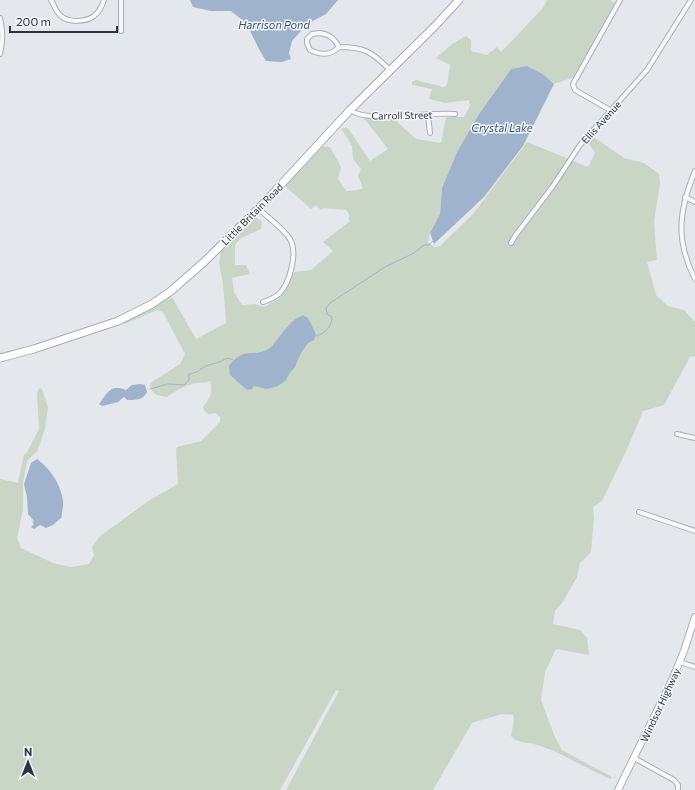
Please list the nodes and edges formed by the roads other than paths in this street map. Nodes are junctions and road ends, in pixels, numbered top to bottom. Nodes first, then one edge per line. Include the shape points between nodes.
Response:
1 (51, 0) edge
2 (104, 0) edge
3 (121, 0) edge
4 (459, 0) edge
5 (620, 0) edge
6 (691, 0) edge
7 (0, 18) edge
8 (121, 31) dead end
9 (339, 47) junction
10 (0, 54) edge
11 (390, 70) junction
12 (350, 110) junction
13 (610, 110) junction
14 (455, 114) dead end
15 (428, 115) junction
16 (430, 133) dead end
17 (695, 171) edge
18 (685, 197) junction
19 (695, 202) edge
20 (259, 208) junction
21 (511, 243) dead end
22 (695, 280) edge
23 (263, 302) dead end
24 (0, 358) edge
25 (677, 434) dead end
26 (695, 438) edge
27 (639, 512) dead end
28 (695, 532) edge
29 (695, 617) edge
30 (680, 662) junction
31 (695, 667) edge
32 (634, 758) junction
33 (618, 790) edge
34 (678, 790) edge

1 - 2 street via 61,16 76,21 95,16
3 - 8 street
4 - 11 main road, Little Britain Road
5 - 13 street via 573,84 576,90
6 - 13 street, Ellis Avenue via 646,70
7 - 10 street via 3,33
9 - 9 street via 331,53 321,55 310,50 307,38 312,34 324,34 334,38
9 - 11 street via 354,47 371,53
11 - 12 main road, Little Britain Road
12 - 15 street, Carroll Street via 366,115
12 - 20 main road, Little Britain Road
13 - 21 street, Ellis Avenue via 580,145
14 - 15 street, Carroll Street
15 - 16 street
17 - 18 street
18 - 19 street
18 - 22 street via 681,232 687,261
20 - 23 street via 290,238 294,252 293,262 282,290 272,299
20 - 24 main road, Little Britain Road via 185,279 152,304 100,328
25 - 26 street
27 - 28 street
29 - 30 main road, Windsor Highway
30 - 31 street
30 - 32 main road, Windsor Highway
32 - 33 main road, Windsor Highway
32 - 34 street via 674,780

